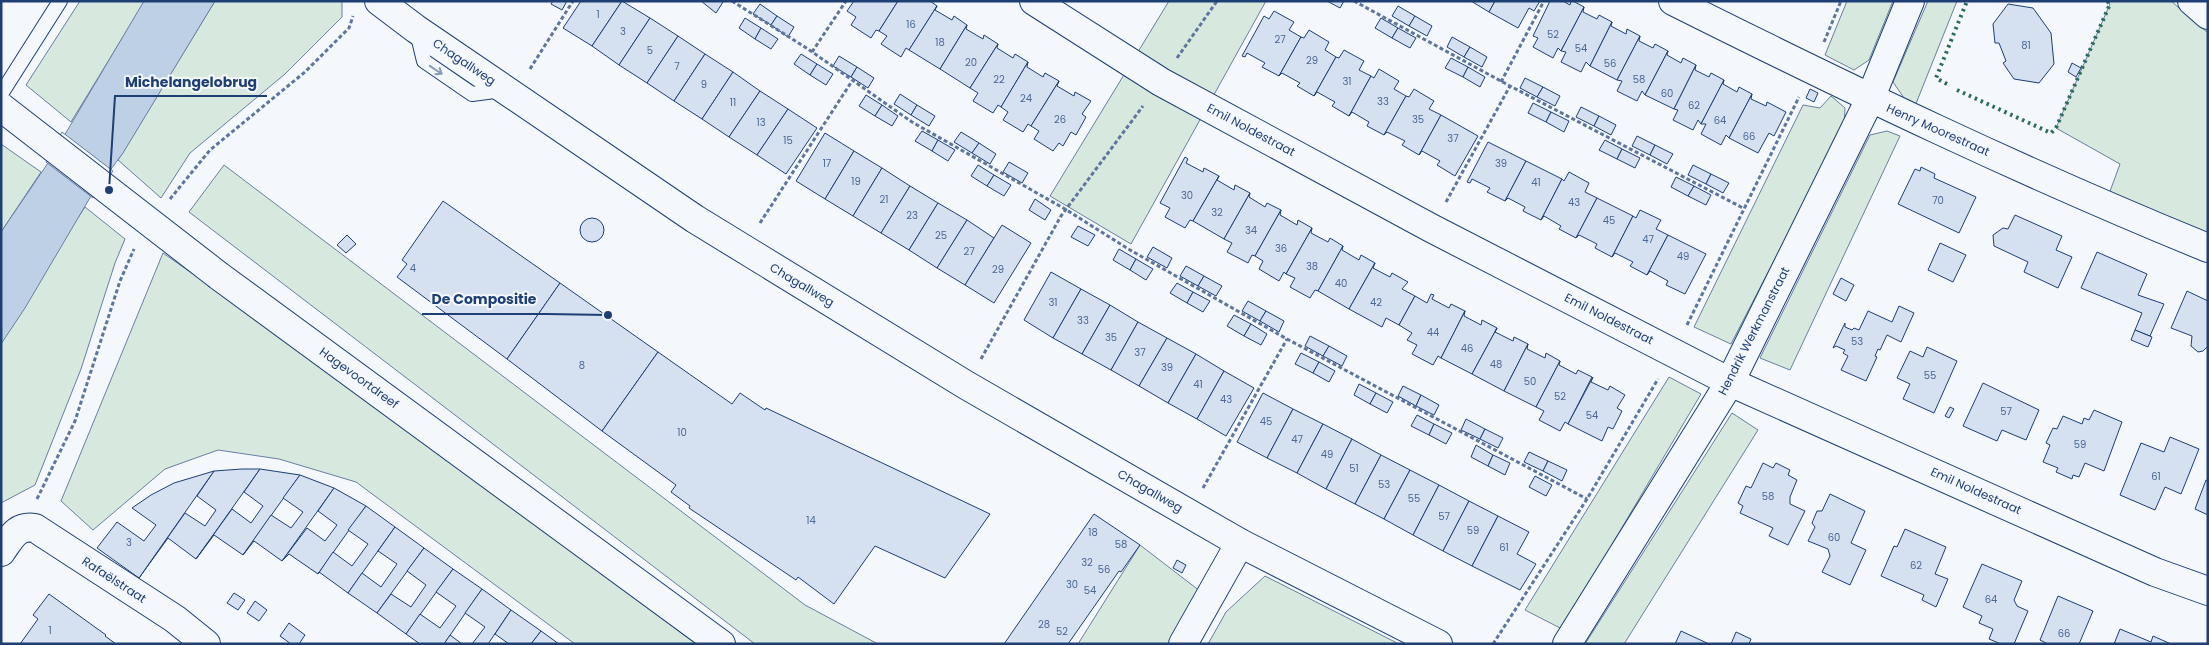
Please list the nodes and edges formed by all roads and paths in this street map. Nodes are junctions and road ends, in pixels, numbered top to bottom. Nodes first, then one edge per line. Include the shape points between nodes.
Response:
1 (60, 1) edge
2 (379, 1) edge
3 (573, 1) edge
4 (732, 1) edge
5 (846, 1) edge
6 (1034, 1) edge
7 (1217, 1) edge
8 (1354, 1) edge
9 (1544, 1) edge
10 (1673, 1) edge
11 (1910, 1) edge
12 (2192, 1) edge
13 (2208, 15) edge
14 (812, 52) junction
15 (852, 81) junction
16 (1161, 82) junction
17 (1501, 82) junction
18 (1510, 86) junction
19 (509, 92) junction
20 (1, 94) edge
21 (1870, 99) junction
22 (1, 107) edge
23 (1743, 208) dead end
24 (1065, 209) junction
25 (1431, 228) junction
26 (2208, 248) edge
27 (742, 249) junction
28 (1287, 339) junction
29 (1730, 382) junction
30 (966, 386) junction
31 (1588, 499) dead end
32 (1188, 514) junction
33 (1240, 543) junction
34 (1, 552) edge
35 (2208, 591) edge
36 (206, 644) edge
37 (721, 644) edge
38 (1183, 644) edge
39 (1438, 644) edge
40 (1567, 644) edge

1 - 20 lane
2 - 19 street, Chagallweg
3 - 19 path
4 - 14 path
5 - 14 path
6 - 16 street, Emil Noldestraat
7 - 16 path
8 - 17 path
9 - 17 path
10 - 21 street, Henry Moorestraat
11 - 21 street, Hendrik Werkmanstraat
12 - 13 street
14 - 15 path
15 - 24 path via 912,122
15 - 27 path
16 - 24 path
16 - 25 street, Emil Noldestraat
17 - 18 path
18 - 23 path
18 - 25 path
19 - 27 street, Chagallweg
21 - 26 street, Henry Moorestraat via 2124,214
21 - 29 street, Hendrik Werkmanstraat
22 - 37 street, Hagevoortdreef, bridge via 219,276
24 - 28 path via 1130,250
24 - 30 path
25 - 29 street, Emil Noldestraat
27 - 30 street, Chagallweg
28 - 31 path
28 - 32 path
29 - 35 street, Emil Noldestraat via 2155,572
29 - 40 street, Hendrik Werkmanstraat
30 - 32 street, Chagallweg
32 - 33 street, Chagallweg
33 - 38 street
33 - 39 street, Chagallweg
34 - 36 street, Rafaëlstraat via 18,529 35,528 175,619

